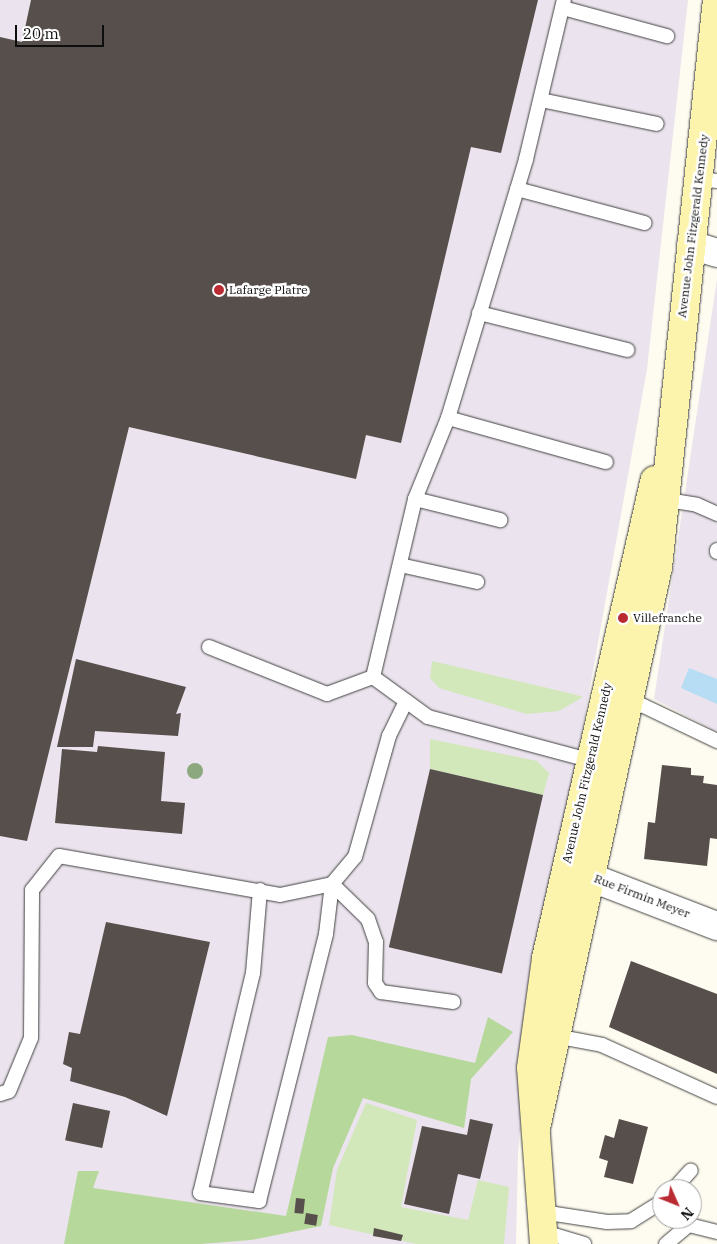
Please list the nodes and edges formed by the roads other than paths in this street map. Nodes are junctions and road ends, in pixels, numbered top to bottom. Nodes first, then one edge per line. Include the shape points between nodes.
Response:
1 (717, 0) edge
2 (563, 4) edge
3 (667, 36) dead end
4 (541, 100) junction
5 (657, 124) dead end
6 (708, 180) edge
7 (517, 189) junction
8 (645, 223) dead end
9 (691, 245) junction
10 (717, 253) edge
11 (479, 314) junction
12 (627, 350) dead end
13 (448, 418) junction
14 (606, 462) dead end
15 (659, 498) junction
16 (415, 499) junction
17 (717, 514) edge
18 (500, 520) dead end
19 (400, 565) junction
20 (477, 582) dead end
21 (209, 647) dead end
22 (373, 677) junction
23 (629, 699) junction
24 (406, 701) junction
25 (717, 741) edge
26 (601, 764) junction
27 (577, 872) junction
28 (332, 884) junction
29 (260, 890) junction
30 (717, 926) edge
31 (454, 1002) dead end
32 (555, 1036) junction
33 (0, 1094) edge
34 (717, 1097) edge
35 (536, 1128) junction
36 (691, 1170) dead end
37 (683, 1179) edge
38 (652, 1208) edge
39 (543, 1230) edge
40 (717, 1232) edge
41 (584, 1244) edge
42 (666, 1244) edge

1 - 6 street, Avenue John Fitzgerald Kennedy
2 - 3 lane
2 - 4 lane
4 - 5 lane
4 - 7 lane
6 - 9 street, Avenue John Fitzgerald Kennedy
7 - 8 lane
7 - 11 lane
9 - 10 street
9 - 15 street, Avenue John Fitzgerald Kennedy
11 - 12 lane
11 - 13 lane
13 - 14 lane
13 - 16 lane
15 - 17 lane
15 - 23 street, Avenue John Fitzgerald Kennedy
15 - 26 street, Avenue John Fitzgerald Kennedy
16 - 18 lane
16 - 19 lane
19 - 20 lane
19 - 22 lane
21 - 22 lane via 327,694
22 - 24 lane
23 - 25 lane
23 - 26 street, Avenue John Fitzgerald Kennedy
24 - 26 lane via 428,718
24 - 28 lane via 389,736 355,857
26 - 27 street, Avenue John Fitzgerald Kennedy
27 - 30 street, Rue Firmin Meyer
27 - 32 street, Avenue John Fitzgerald Kennedy
27 - 35 street, Avenue John Fitzgerald Kennedy via 530,1068
28 - 29 lane via 280,895
28 - 29 lane via 326,934 259,1202 200,1193 253,973
28 - 31 lane via 368,918 376,942 374,983 381,992
29 - 33 lane via 59,856 32,890 31,1038 9,1091
32 - 34 lane via 602,1045
32 - 35 street, Avenue John Fitzgerald Kennedy
35 - 39 street, Avenue John Fitzgerald Kennedy
36 - 37 lane
38 - 39 lane via 631,1221
39 - 41 lane
40 - 42 lane via 690,1225

